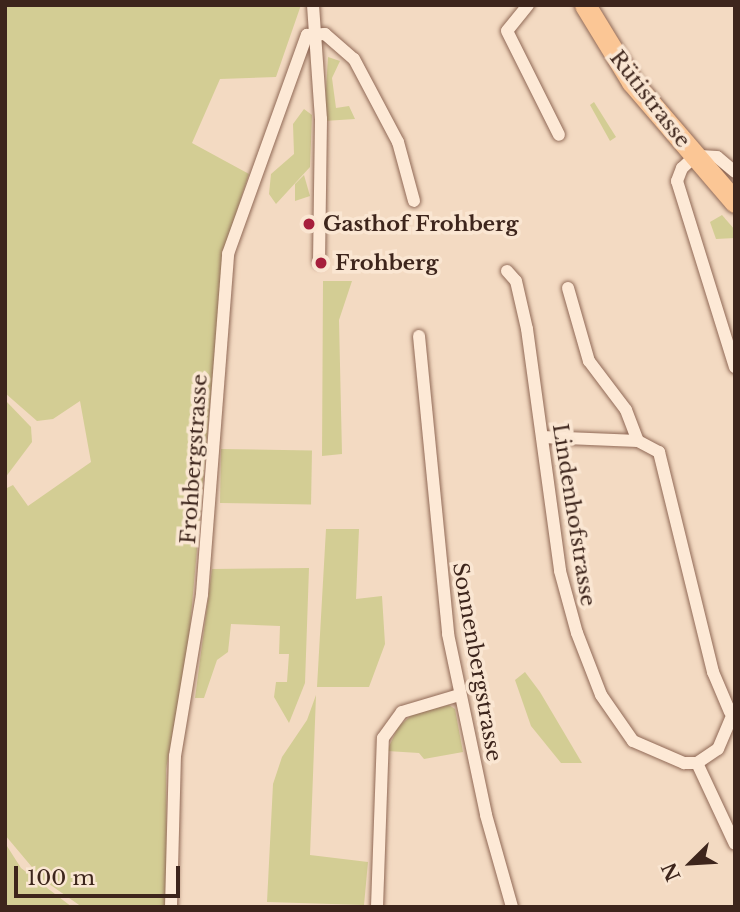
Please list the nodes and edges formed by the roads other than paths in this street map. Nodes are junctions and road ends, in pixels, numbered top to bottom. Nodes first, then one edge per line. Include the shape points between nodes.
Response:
1 (313, 5) edge
2 (528, 5) edge
3 (585, 5) edge
4 (316, 33) junction
5 (559, 135) dead end
6 (695, 156) junction
7 (735, 172) edge
8 (414, 201) dead end
9 (735, 202) edge
10 (319, 262) dead end
11 (507, 271) dead end
12 (568, 288) dead end
13 (419, 336) dead end
14 (735, 367) edge
15 (541, 438) junction
16 (638, 441) junction
17 (459, 695) junction
18 (732, 710) edge
19 (697, 763) junction
20 (735, 844) edge
21 (171, 907) edge
22 (377, 907) edge
23 (512, 907) edge

1 - 4 street
2 - 5 street via 508,27 508,36
3 - 6 main road, Rütistrasse via 632,82
4 - 8 street via 335,40 362,71 398,142
4 - 10 street via 322,162
4 - 21 street, Frohbergstrasse via 307,35 303,45 228,254 202,594 175,756
6 - 7 street, Rütistrasse via 717,157
6 - 9 main road, Rütistrasse
6 - 14 street via 682,168 677,181
11 - 15 street, Lindenhofstrasse via 516,281 527,329
12 - 16 street via 589,361 626,410
13 - 17 street, Sonnenbergstrasse via 442,598
15 - 16 street
15 - 19 street, Lindenhofstrasse via 560,571 577,634 601,695 641,747
16 - 18 street via 655,447 662,461 713,672
17 - 22 street via 402,712 383,738
17 - 23 street, Sonnenbergstrasse
18 - 19 street via 718,749
19 - 20 street

